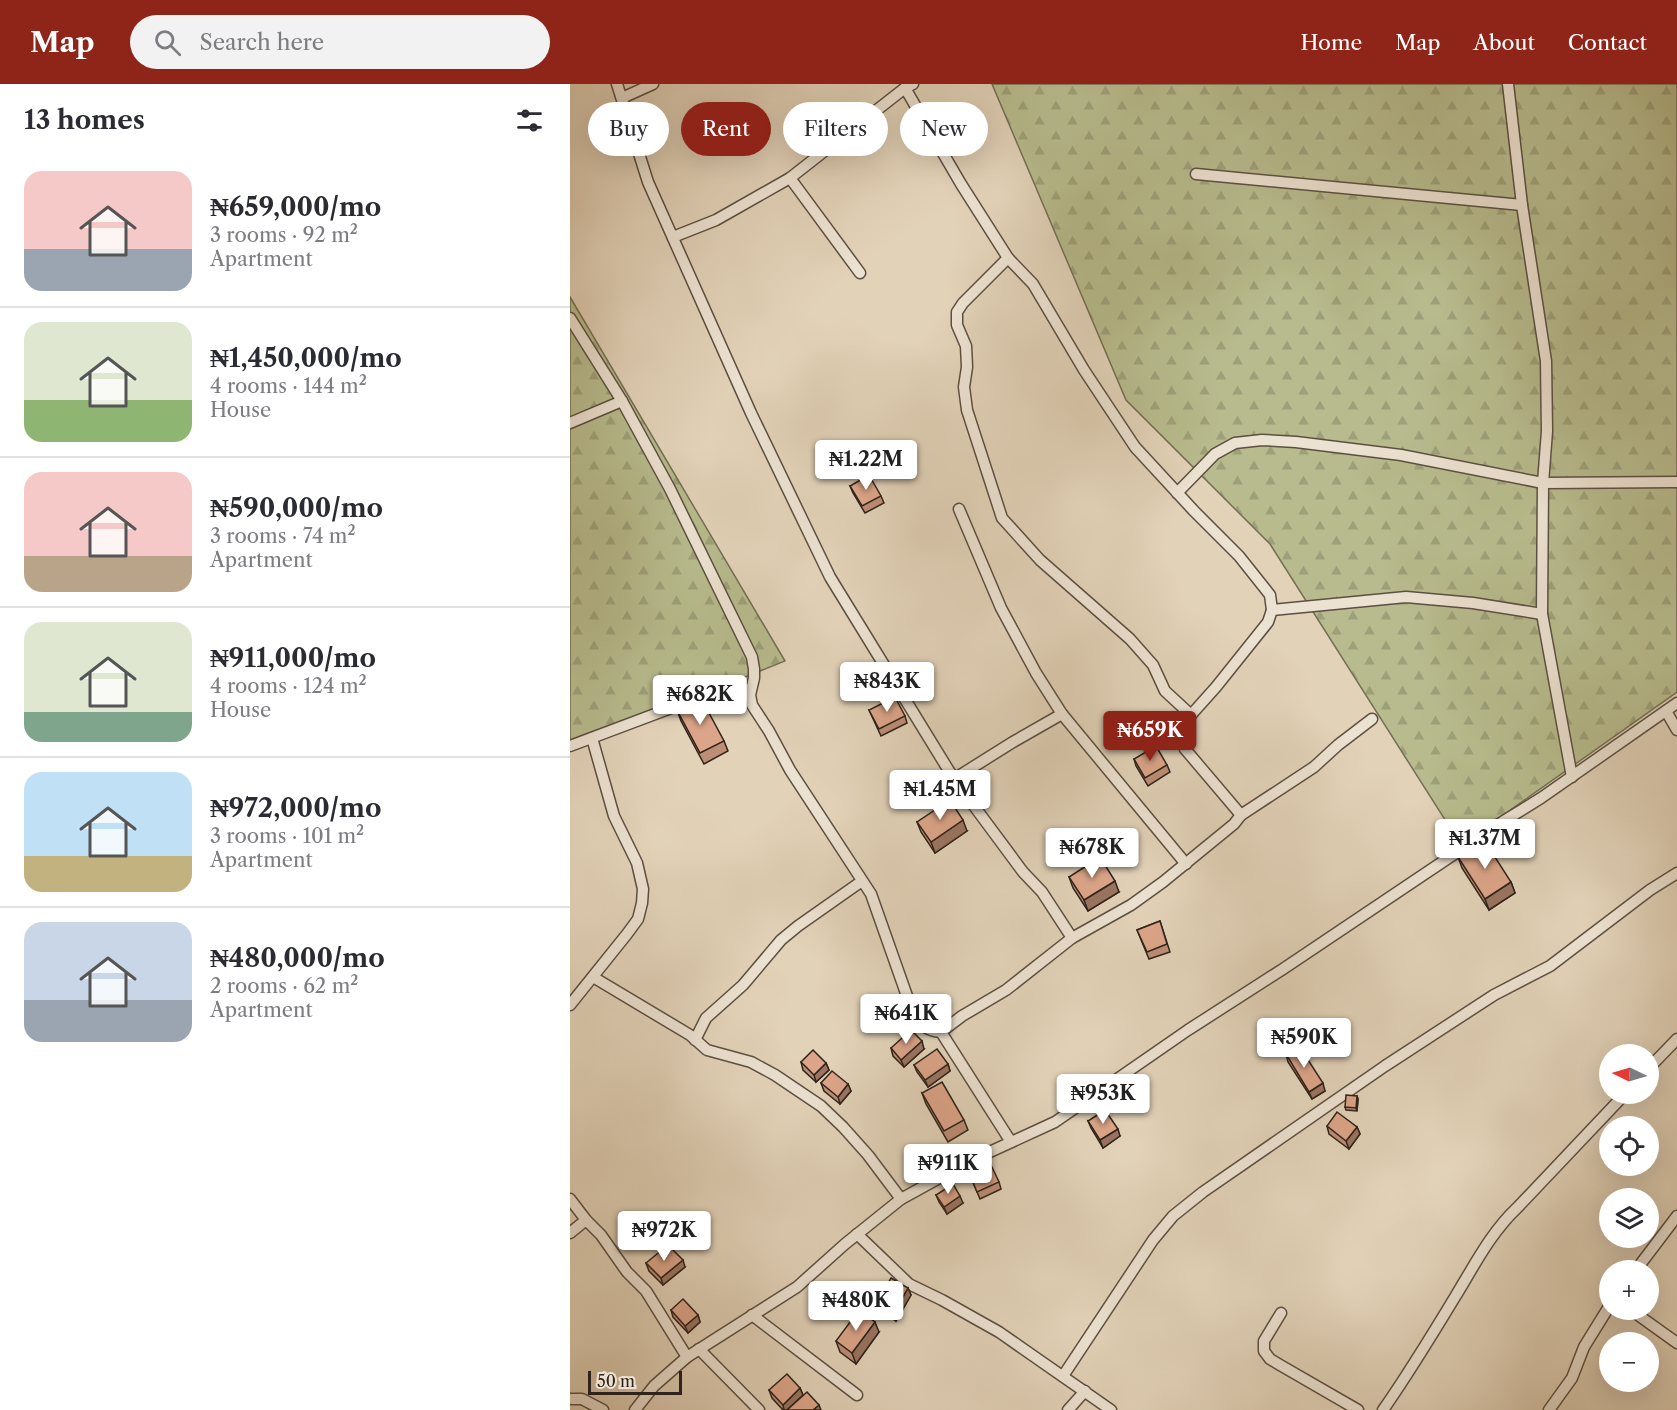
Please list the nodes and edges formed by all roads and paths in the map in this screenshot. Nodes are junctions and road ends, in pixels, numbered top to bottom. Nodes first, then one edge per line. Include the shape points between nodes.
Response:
1 (617, 84) edge
2 (653, 84) edge
3 (1508, 84) edge
4 (909, 86) edge
5 (622, 98) junction
6 (1196, 174) dead end
7 (790, 178) junction
8 (1522, 204) junction
9 (673, 237) junction
10 (1008, 258) junction
11 (860, 273) dead end
12 (570, 318) edge
13 (622, 401) junction
14 (570, 423) edge
15 (1677, 482) edge
16 (1543, 483) junction
17 (1177, 493) junction
18 (959, 509) dead end
19 (1272, 610) junction
20 (1542, 614) junction
21 (750, 690) junction
22 (1677, 703) edge
23 (1666, 711) junction
24 (1062, 714) junction
25 (1191, 715) junction
26 (1372, 719) dead end
27 (1677, 730) edge
28 (592, 738) junction
29 (570, 746) edge
30 (1572, 777) junction
31 (954, 779) junction
32 (1241, 815) junction
33 (1185, 864) junction
34 (1677, 873) edge
35 (862, 881) junction
36 (1072, 938) junction
37 (593, 977) junction
38 (570, 1005) edge
39 (940, 1032) junction
40 (1677, 1039) edge
41 (695, 1040) junction
42 (1659, 1058) edge
43 (1616, 1104) edge
44 (1011, 1142) junction
45 (570, 1199) edge
46 (901, 1199) junction
47 (1677, 1216) edge
48 (585, 1220) junction
49 (570, 1233) edge
50 (857, 1234) junction
51 (1644, 1260) edge
52 (1281, 1313) dead end
53 (752, 1315) junction
54 (1601, 1320) edge
55 (1645, 1320) edge
56 (1677, 1343) edge
57 (699, 1349) junction
58 (687, 1357) junction
59 (1063, 1376) junction
60 (1085, 1391) junction
61 (857, 1395) dead end
62 (570, 1400) edge
63 (603, 1410) edge
64 (635, 1410) edge
65 (759, 1410) edge
66 (1068, 1410) edge
67 (1111, 1410) edge
68 (1358, 1410) edge
69 (1383, 1410) edge
70 (1549, 1410) edge

1 - 5 street
2 - 5 street
3 - 8 street
4 - 7 street
4 - 10 street via 961,184
5 - 9 street via 648,182
6 - 8 street
7 - 9 street via 716,220
7 - 11 street
8 - 16 street via 1546,361
9 - 31 street via 830,577
10 - 17 street via 1033,284 1135,447
10 - 25 street via 957,312 957,325 966,346 967,410 1002,518 1040,560 1130,639 1153,665 1166,691
12 - 13 street
13 - 14 street
13 - 21 street via 752,657 754,678
15 - 16 street
16 - 17 street via 1401,454 1262,440 1235,443 1215,454
16 - 20 street
17 - 19 street via 1239,556 1270,596
18 - 24 street via 1001,608
19 - 20 street via 1406,597
19 - 25 street via 1268,622
20 - 30 street
21 - 28 street via 727,687
21 - 35 street via 757,714
22 - 23 street
23 - 27 street
23 - 30 street
24 - 31 street
24 - 33 street
25 - 32 street via 1184,726 1185,749
26 - 32 street via 1314,767
28 - 29 street
28 - 37 street via 614,816 637,863 643,889 638,919
30 - 44 street via 1055,1122
31 - 36 street via 1042,892
32 - 33 street
33 - 36 street via 1131,905
34 - 59 street via 1550,966 1494,995 1385,1066 1173,1216
35 - 39 street via 871,894 913,1013 924,1028
35 - 41 street via 781,940 743,985 706,1018
36 - 39 street via 1006,990
37 - 38 street
37 - 41 street
39 - 44 street
40 - 42 street
41 - 46 street via 706,1050 751,1062 821,1106 868,1155
43 - 69 street via 1503,1221
44 - 46 street
45 - 48 street
46 - 50 street
47 - 51 street
48 - 49 street
48 - 58 street via 601,1234 627,1272 646,1291
50 - 53 street via 796,1287
50 - 59 street via 909,1284 999,1332
52 - 68 street via 1264,1341 1264,1351 1270,1359
53 - 57 street
53 - 61 street
54 - 70 street via 1572,1378
55 - 56 street
57 - 58 street
57 - 65 street
58 - 64 street via 654,1386
59 - 60 street
60 - 66 street
60 - 67 street
62 - 63 street via 582,1399

